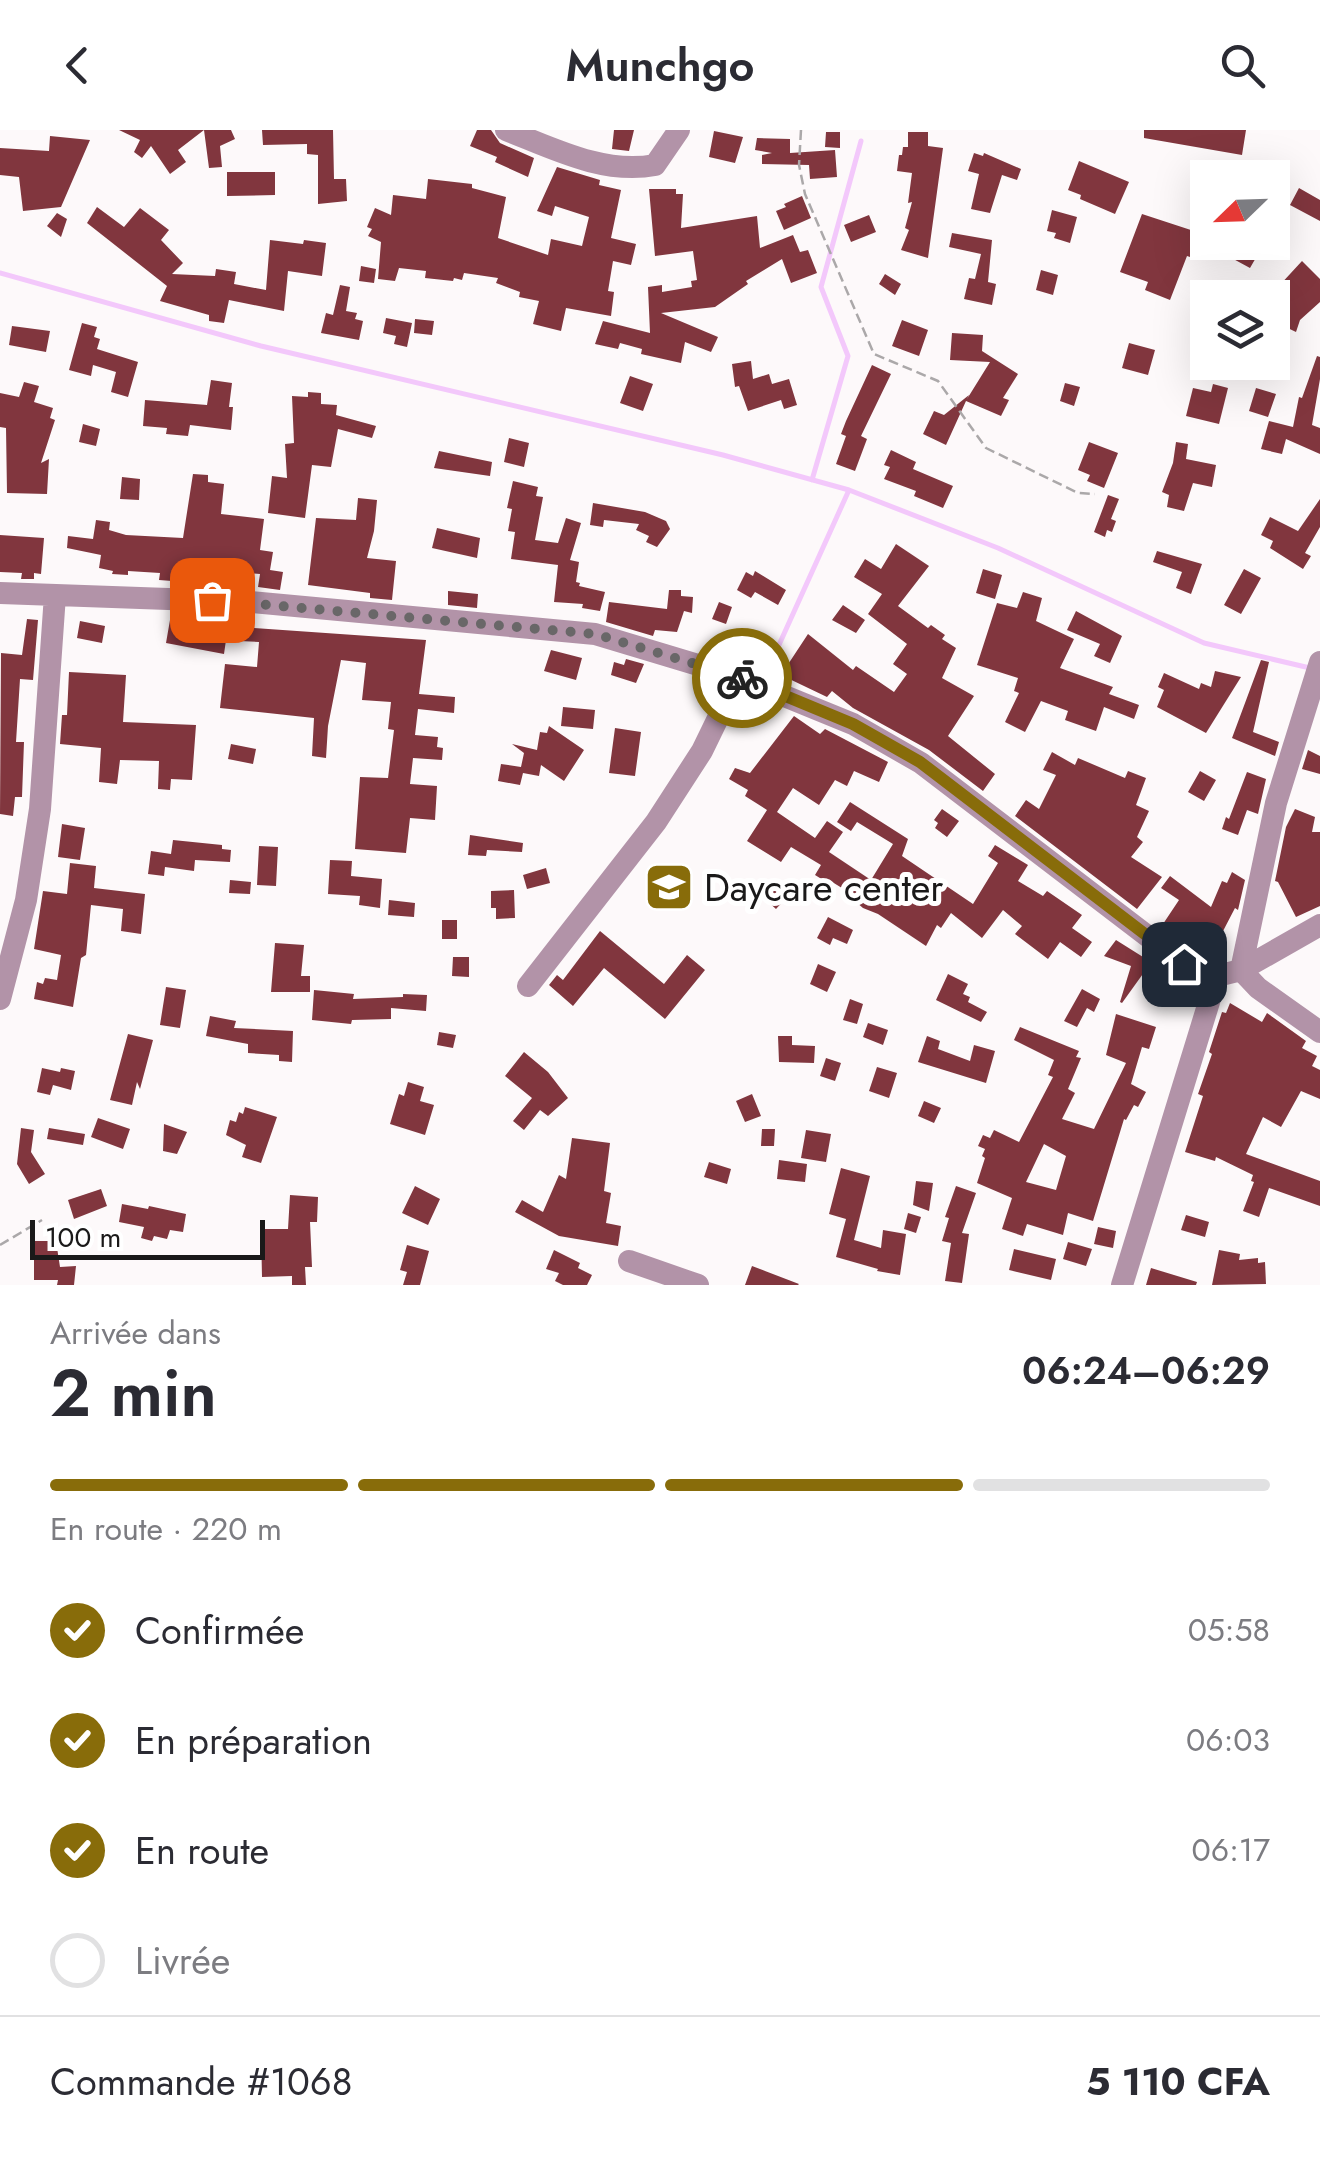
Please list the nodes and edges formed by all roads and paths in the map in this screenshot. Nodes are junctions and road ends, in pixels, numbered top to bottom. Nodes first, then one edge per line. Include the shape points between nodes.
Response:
1 (506, 130) edge
2 (679, 130) edge
3 (801, 130) edge
4 (1095, 494) dead end
5 (0, 593) edge
6 (55, 595) junction
7 (1318, 667) edge
8 (738, 677) junction
9 (1320, 925) edge
10 (1241, 970) junction
11 (1216, 976) junction
12 (528, 986) dead end
13 (1, 995) edge
14 (1320, 1032) edge
15 (42, 1220) dead end
16 (0, 1245) edge
17 (629, 1261) dead end
18 (698, 1285) edge
19 (1122, 1285) edge

1 - 2 street via 582,160 639,168 654,165
3 - 4 path via 804,194 874,354 938,381 986,448 1078,493
5 - 6 street
6 - 8 street via 252,602 595,634
6 - 13 street via 40,809
7 - 10 street via 1276,802
8 - 11 street via 853,724 920,762 1184,964
8 - 12 street via 702,751 656,822
9 - 10 street
10 - 11 street
10 - 14 street
11 - 19 street
15 - 16 path
17 - 18 street

